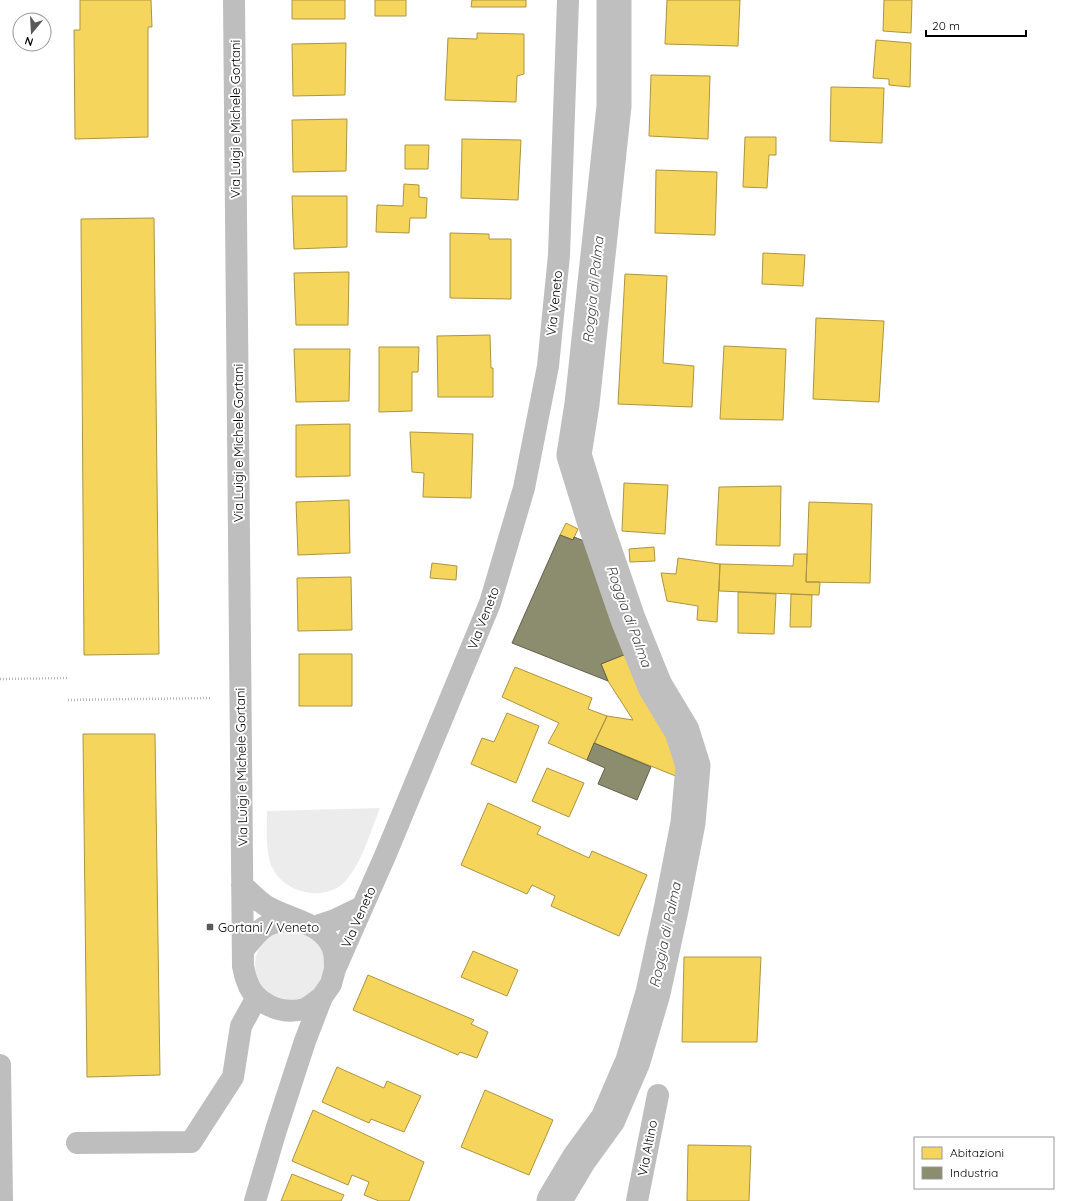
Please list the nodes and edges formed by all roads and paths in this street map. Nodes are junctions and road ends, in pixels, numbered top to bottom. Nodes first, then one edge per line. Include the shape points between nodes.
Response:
1 (234, 0) edge
2 (568, 0) edge
3 (67, 678) dead end
4 (0, 679) edge
5 (211, 698) dead end
6 (68, 700) dead end
7 (242, 885) junction
8 (362, 907) junction
9 (294, 920) junction
10 (314, 927) junction
11 (244, 949) junction
12 (335, 969) junction
13 (257, 997) junction
14 (322, 997) junction
15 (289, 1011) junction
16 (305, 1041) junction
17 (0, 1065) edge
18 (658, 1095) dead end
19 (77, 1142) dead end
20 (2, 1201) edge
21 (255, 1201) edge
22 (637, 1201) edge

1 - 7 street, Via Luigi e Michele Gortani
2 - 8 street, Via Veneto via 559,255 548,366 524,488 490,603
3 - 4 path
5 - 6 path
7 - 9 street via 267,907
7 - 11 street, Via Luigi e Michele Gortani
8 - 10 street
8 - 12 street, Via Veneto
9 - 10 street
9 - 11 street via 278,921 262,928
10 - 12 street via 326,938 334,952
11 - 13 street, Via Luigi e Michele Gortani via 247,981
12 - 14 street, Via Veneto via 331,984
13 - 15 street, Via Luigi e Michele Gortani via 275,1009
13 - 19 street via 241,1026 233,1077 191,1142
14 - 15 street via 305,1008
14 - 16 street, Via Veneto
15 - 16 street
16 - 21 street, Via Veneto
17 - 20 street
18 - 22 street, Via Altino

